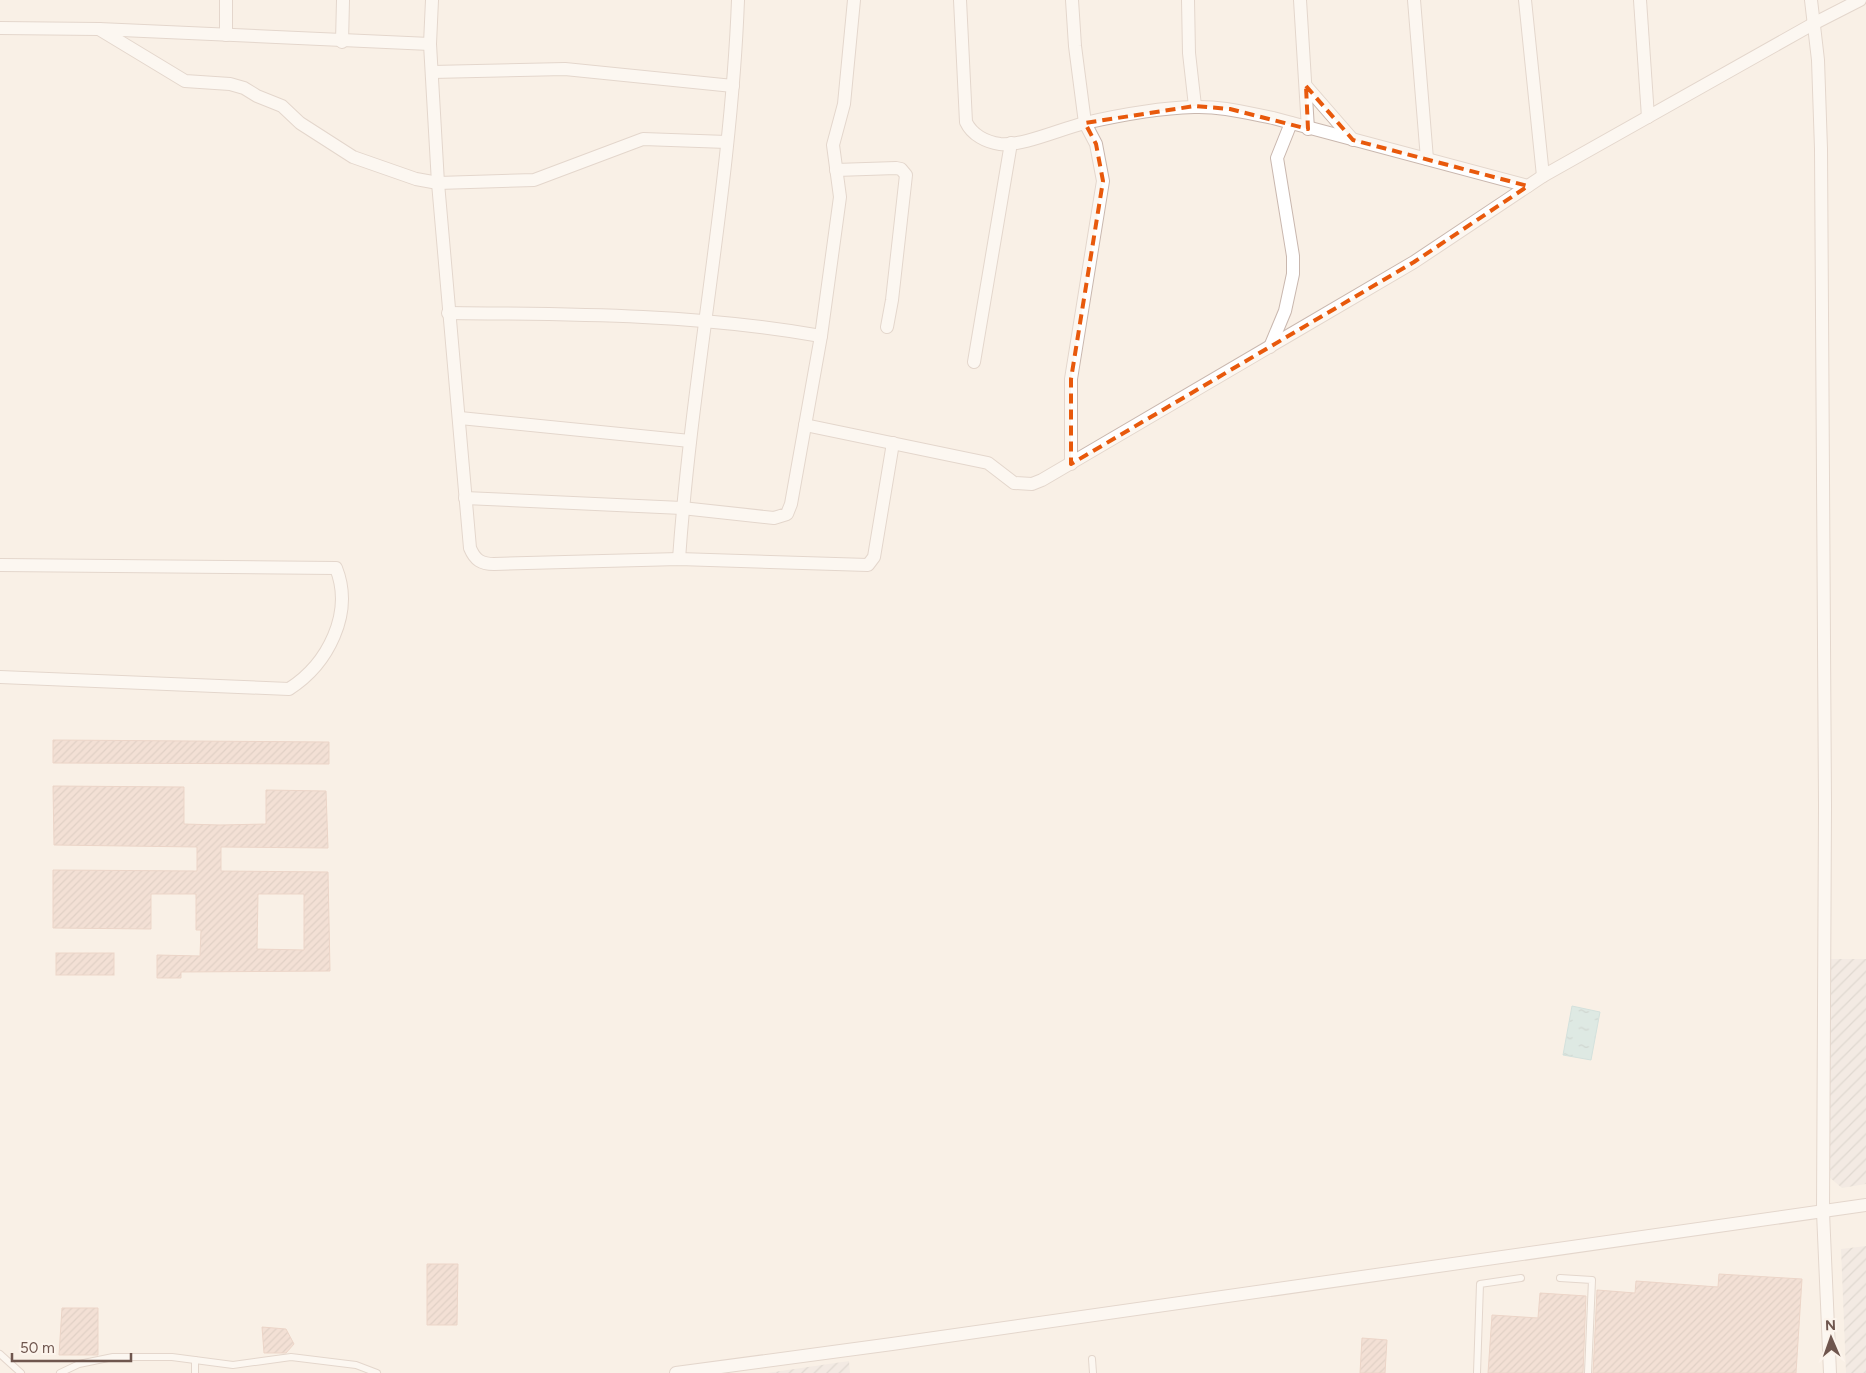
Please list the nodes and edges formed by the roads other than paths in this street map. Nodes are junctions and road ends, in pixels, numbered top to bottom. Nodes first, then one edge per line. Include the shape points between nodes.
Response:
1 (226, 0) edge
2 (343, 0) edge
3 (432, 0) edge
4 (738, 0) edge
5 (854, 0) edge
6 (960, 0) edge
7 (1072, 0) edge
8 (1188, 0) edge
9 (1300, 0) edge
10 (1414, 0) edge
11 (1525, 0) edge
12 (1640, 0) edge
13 (1811, 0) edge
14 (1860, 0) edge
15 (1813, 24) junction
16 (0, 28) edge
17 (99, 29) junction
18 (226, 35) junction
19 (342, 42) junction
20 (430, 44) junction
21 (432, 72) junction
22 (732, 86) junction
23 (1306, 86) junction
24 (1195, 106) junction
25 (1648, 117) junction
26 (1085, 123) junction
27 (1291, 123) junction
28 (1308, 129) junction
29 (1353, 140) junction
30 (727, 142) junction
31 (1011, 143) junction
32 (1427, 159) junction
33 (836, 170) junction
34 (1543, 176) junction
35 (438, 183) junction
36 (1528, 186) junction
37 (448, 313) junction
38 (705, 319) junction
39 (887, 327) dead end
40 (821, 336) junction
41 (1270, 347) junction
42 (974, 362) dead end
43 (460, 418) junction
44 (806, 425) junction
45 (690, 441) junction
46 (893, 443) junction
47 (1071, 464) junction
48 (465, 498) junction
49 (682, 508) junction
50 (679, 559) junction
51 (0, 565) edge
52 (0, 677) edge
53 (1866, 1205) edge
54 (1823, 1212) junction
55 (1522, 1278) dead end
56 (1560, 1278) dead end
57 (0, 1354) edge
58 (1092, 1358) dead end
59 (195, 1360) junction
60 (21, 1373) edge
61 (60, 1373) edge
62 (195, 1373) edge
63 (377, 1373) edge
64 (676, 1373) edge
65 (1093, 1373) edge
66 (1477, 1373) edge
67 (1588, 1373) edge
68 (1830, 1373) edge

1 - 18 street
2 - 19 street
3 - 20 street
4 - 22 street
5 - 33 street via 844,104 833,145
6 - 31 street via 966,122 980,137 1000,144
7 - 26 street
8 - 24 street
9 - 23 street
10 - 32 street
11 - 34 street
12 - 25 street
13 - 15 street
14 - 15 street
15 - 25 street
15 - 54 street via 1818,60 1821,149 1825,806
16 - 17 street
17 - 18 street
17 - 35 street via 185,80 244,88 282,106 300,122 353,156 416,179
18 - 19 street
19 - 20 street
20 - 21 street
21 - 22 street via 566,69
21 - 35 street
22 - 30 street
23 - 28 street
23 - 29 street
24 - 26 street
24 - 27 street via 1230,109
25 - 34 street
26 - 31 street
26 - 47 street via 1096,144 1103,181 1071,379
27 - 28 street
27 - 41 street via 1277,158 1293,274 1285,311
28 - 29 street
29 - 32 street
30 - 35 street via 643,139 534,180
30 - 38 street
31 - 42 street
32 - 36 street
33 - 39 street via 896,168 906,175
33 - 40 street via 840,197
34 - 36 street
35 - 37 street
36 - 41 street via 1414,262
37 - 38 street via 608,314
37 - 43 street
38 - 40 street
38 - 45 street
40 - 44 street
41 - 47 street
43 - 45 street
43 - 48 street
44 - 46 street
44 - 49 street via 791,504 786,514 765,517
45 - 49 street
46 - 47 street via 988,463 1007,478 1022,484 1042,480
46 - 50 street via 874,558 868,565
48 - 49 street
48 - 50 street via 470,548 473,556 486,564
49 - 50 street
51 - 52 street via 336,568 343,584 340,621 334,639 314,668 288,689
53 - 54 street
54 - 64 street
54 - 68 street
55 - 66 lane via 1480,1284
56 - 67 lane via 1592,1280
57 - 60 lane
58 - 65 lane
59 - 61 lane via 113,1357 79,1364
59 - 62 lane
59 - 63 lane via 232,1365 291,1357 356,1365

